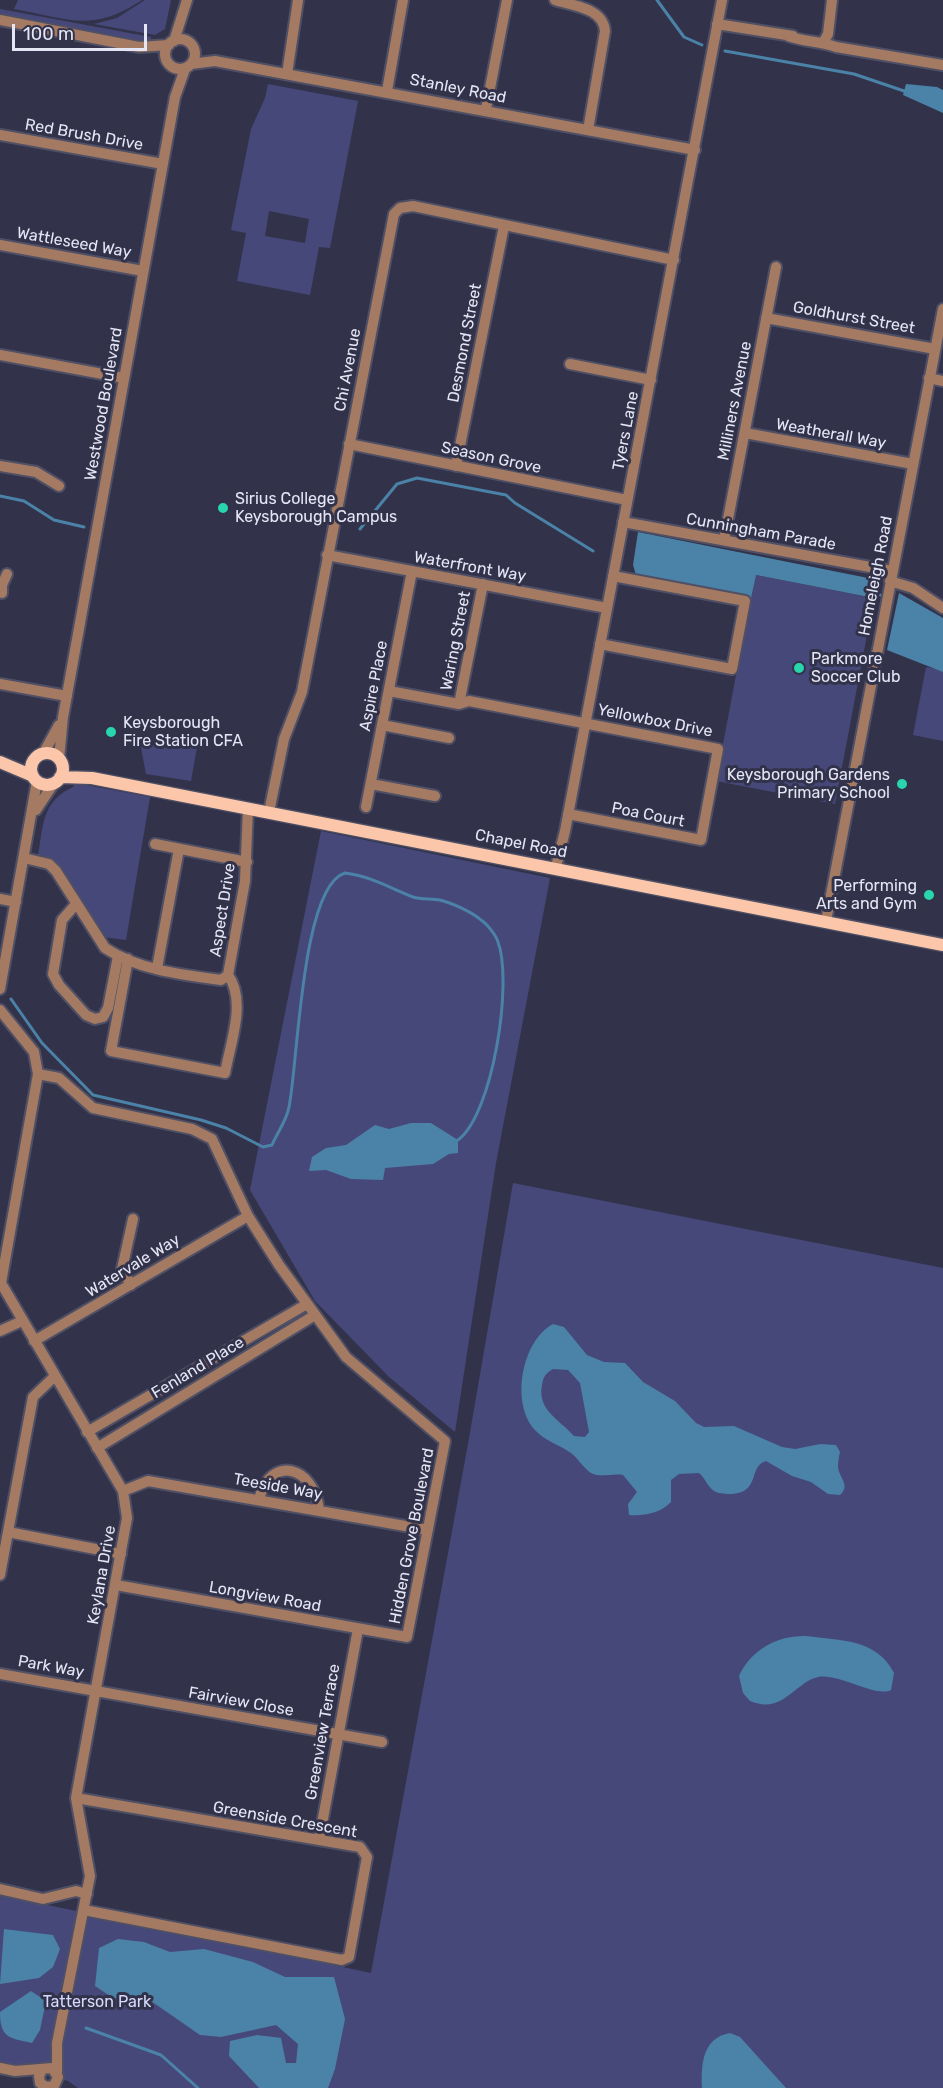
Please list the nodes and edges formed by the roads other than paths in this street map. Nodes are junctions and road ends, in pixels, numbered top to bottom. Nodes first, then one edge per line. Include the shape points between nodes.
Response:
1 (298, 0) edge
2 (403, 0) edge
3 (507, 0) edge
4 (555, 0) edge
5 (722, 0) edge
6 (187, 3) edge
7 (831, 5) edge
8 (0, 20) edge
9 (717, 24) junction
10 (824, 39) junction
11 (172, 43) junction
12 (192, 46) junction
13 (139, 47) junction
14 (215, 61) junction
15 (169, 64) junction
16 (943, 65) edge
17 (188, 66) junction
18 (286, 74) junction
19 (387, 91) junction
20 (175, 97) junction
21 (486, 110) junction
22 (588, 130) junction
23 (0, 135) edge
24 (695, 150) junction
25 (163, 164) junction
26 (504, 226) junction
27 (0, 245) edge
28 (674, 260) junction
29 (776, 267) dead end
30 (143, 271) junction
31 (943, 309) edge
32 (766, 318) junction
33 (935, 349) junction
34 (0, 355) edge
35 (570, 364) dead end
36 (124, 378) junction
37 (929, 378) junction
38 (651, 380) junction
39 (943, 381) edge
40 (745, 433) junction
41 (349, 444) junction
42 (913, 464) junction
43 (0, 466) edge
44 (456, 466) junction
45 (59, 486) dead end
46 (627, 500) junction
47 (623, 522) junction
48 (724, 540) junction
49 (327, 555) junction
50 (412, 571) junction
51 (7, 574) dead end
52 (613, 576) junction
53 (891, 576) junction
54 (483, 584) junction
55 (1, 588) edge
56 (607, 608) junction
57 (943, 608) edge
58 (600, 644) junction
59 (0, 684) edge
60 (389, 692) junction
61 (67, 696) junction
62 (459, 704) junction
63 (63, 717) junction
64 (586, 723) junction
65 (382, 725) junction
66 (449, 738) dead end
67 (718, 749) joint
68 (39, 756) junction
69 (0, 760) edge
70 (60, 761) junction
71 (35, 778) junction
72 (92, 778) junction
73 (57, 780) junction
74 (371, 784) junction
75 (435, 796) dead end
76 (366, 807) dead end
77 (248, 808) junction
78 (269, 812) junction
79 (568, 814) junction
80 (28, 832) junction
81 (155, 844) dead end
82 (179, 849) junction
83 (24, 858) junction
84 (247, 862) junction
85 (556, 867) junction
86 (0, 899) edge
87 (16, 902) junction
88 (76, 904) junction
89 (826, 921) junction
90 (943, 945) edge
91 (123, 958) junction
92 (157, 969) junction
93 (228, 975) junction
94 (0, 989) edge
95 (0, 1010) edge
96 (38, 1074) junction
97 (248, 1216) junction
98 (132, 1219) dead end
99 (131, 1284) junction
100 (307, 1304) junction
101 (315, 1315) junction
102 (22, 1321) junction
103 (0, 1331) edge
104 (34, 1341) junction
105 (55, 1376) junction
106 (87, 1432) junction
107 (97, 1448) junction
108 (123, 1491) junction
109 (259, 1498) junction
110 (319, 1510) junction
111 (428, 1530) junction
112 (8, 1532) junction
113 (121, 1554) junction
114 (0, 1575) edge
115 (116, 1585) junction
116 (358, 1629) junction
117 (407, 1637) joint
118 (0, 1674) edge
119 (96, 1691) junction
120 (338, 1734) junction
121 (382, 1742) dead end
122 (76, 1798) junction
123 (319, 1840) junction
124 (0, 1889) edge
125 (87, 1894) junction
126 (84, 1910) junction
127 (57, 2043) junction
128 (0, 2068) edge
129 (43, 2070) junction
130 (15, 2071) junction
131 (57, 2072) junction
132 (40, 2085) edge
133 (54, 2087) edge

1 - 18 street
2 - 19 street
3 - 21 street
4 - 22 street via 594,12 604,22
5 - 9 street, Tyers Lane
6 - 11 street
6 - 12 street via 186,25
7 - 10 street
8 - 13 street
9 - 10 street via 802,41
9 - 24 street, Tyers Lane
10 - 16 street via 836,47
11 - 12 street via 183,40
11 - 13 street
11 - 15 street via 165,52
12 - 14 street, Stanley Road
12 - 17 street via 195,57
13 - 15 street
14 - 17 street, Stanley Road
14 - 18 street, Stanley Road
15 - 17 street
15 - 20 street, Westwood Boulevard
17 - 20 street, Westwood Boulevard
18 - 19 street, Stanley Road
19 - 21 street, Stanley Road
20 - 25 street, Westwood Boulevard
21 - 22 street, Stanley Road
22 - 24 street, Stanley Road
23 - 25 street, Red Brush Drive
24 - 28 street, Tyers Lane
25 - 30 street, Westwood Boulevard
26 - 28 street, Chi Avenue
26 - 41 street, Chi Avenue via 413,206 400,208 394,214
26 - 44 street, Desmond Street
27 - 30 street, Wattleseed Way
28 - 38 street, Tyers Lane
29 - 32 street, Milliners Avenue
30 - 36 street, Westwood Boulevard
31 - 33 street, Homeleigh Road
32 - 33 street, Goldhurst Street
32 - 40 street, Milliners Avenue
33 - 37 street, Homeleigh Road
34 - 36 street
35 - 38 street
36 - 61 street, Westwood Boulevard
37 - 39 street
37 - 42 street, Homeleigh Road
38 - 46 street, Tyers Lane
40 - 42 street, Weatherall Way
40 - 48 street, Milliners Avenue
41 - 44 street, Season Grove
41 - 49 street, Chi Avenue
42 - 53 street, Homeleigh Road
43 - 45 street via 36,472
44 - 46 street, Season Grove
46 - 47 street, Tyers Lane
47 - 48 street, Cunningham Parade
47 - 52 street, Tyers Lane
48 - 53 street, Cunningham Parade
49 - 50 street, Waterfront Way
49 - 78 street, Chi Avenue via 302,692 284,739
50 - 54 street, Waterfront Way
50 - 60 street, Aspire Place
51 - 55 street
52 - 56 street, Tyers Lane
52 - 58 street via 745,601 743,612 732,669
53 - 57 street, Cunningham Parade
53 - 89 street, Homeleigh Road
54 - 56 street, Waterfront Way
54 - 62 street, Waring Street
56 - 58 street, Tyers Lane
58 - 64 street, Tyers Lane
59 - 61 street
60 - 62 street, Yellowbox Drive
60 - 65 street, Aspire Place
61 - 63 street, Westwood Boulevard
62 - 64 street, Yellowbox Drive via 469,701
63 - 68 street, Westwood Boulevard
63 - 70 street, Westwood Boulevard
64 - 67 street, Yellowbox Drive
64 - 79 street, Tyers Lane
65 - 66 street
65 - 74 street, Aspire Place
67 - 79 street, Poa Court via 701,840
68 - 69 main road
68 - 70 main road via 52,754
68 - 71 main road via 32,767
69 - 71 main road
70 - 72 main road, Chapel Road
70 - 73 main road
71 - 73 main road via 45,784
71 - 80 street
72 - 73 main road, Chapel Road
72 - 77 main road, Chapel Road
73 - 80 street via 41,798
74 - 75 street
74 - 76 street, Aspire Place
77 - 78 main road, Chapel Road
77 - 84 street, Aspect Drive
78 - 85 main road, Chapel Road
79 - 85 street, Tyers Lane
80 - 83 street
81 - 82 street
82 - 84 street
82 - 92 street
83 - 87 street
83 - 88 street, Aspect Drive via 49,864
84 - 93 street, Aspect Drive
85 - 89 main road, Chapel Road
86 - 87 street
87 - 94 street
88 - 91 street, Aspect Drive via 105,948
88 - 91 street via 62,920 53,974 86,1015 103,1017
89 - 90 main road, Chapel Road
91 - 92 street, Aspect Drive
91 - 93 street via 111,1051 225,1074 238,998
92 - 93 street, Aspect Drive via 221,980
95 - 96 street, Keylana Drive via 34,1052
96 - 97 street, Hidden Grove Boulevard via 59,1078 93,1108 192,1129 212,1139
96 - 102 street, Keylana Drive via 1,1283
97 - 99 street, Watervale Way
97 - 100 street, Hidden Grove Boulevard
98 - 99 street via 122,1269
99 - 104 street, Watervale Way
100 - 101 street, Hidden Grove Boulevard
100 - 106 street, Fenland Place
101 - 107 street, Fenland Place
101 - 111 street, Hidden Grove Boulevard via 346,1357 446,1441
102 - 103 street
102 - 104 street, Keylana Drive
104 - 105 street, Keylana Drive
105 - 106 street, Keylana Drive
105 - 112 street via 33,1397
106 - 107 street, Keylana Drive
107 - 108 street, Keylana Drive
108 - 109 street, Teeside Way via 148,1481
108 - 113 street, Keylana Drive via 127,1518
109 - 110 street, Teeside Way
109 - 110 street via 266,1482 288,1470 312,1484
110 - 111 street, Teeside Way
111 - 117 street, Hidden Grove Boulevard
112 - 113 street
112 - 114 street
113 - 115 street, Keylana Drive
115 - 116 street, Longview Road
115 - 119 street, Keylana Drive
116 - 117 street, Longview Road
116 - 120 street, Greenview Terrace
118 - 119 street, Park Way
119 - 120 street, Fairview Close
119 - 122 street, Keylana Drive
120 - 121 street, Fairview Close
120 - 123 street, Greenview Terrace
122 - 123 street, Greenside Crescent
122 - 125 street, Keylana Drive via 90,1872
123 - 126 street, Greenside Crescent via 360,1847 367,1857 349,1957 342,1960
124 - 125 street via 43,1899 76,1891
125 - 126 street, Keylana Drive
126 - 127 street, Keylana Drive
127 - 129 street, Keylana Drive
127 - 131 street, Keylana Drive
128 - 130 street
129 - 130 street
129 - 131 street via 52,2068
129 - 132 street
130 - 132 street
131 - 133 street
132 - 133 street

